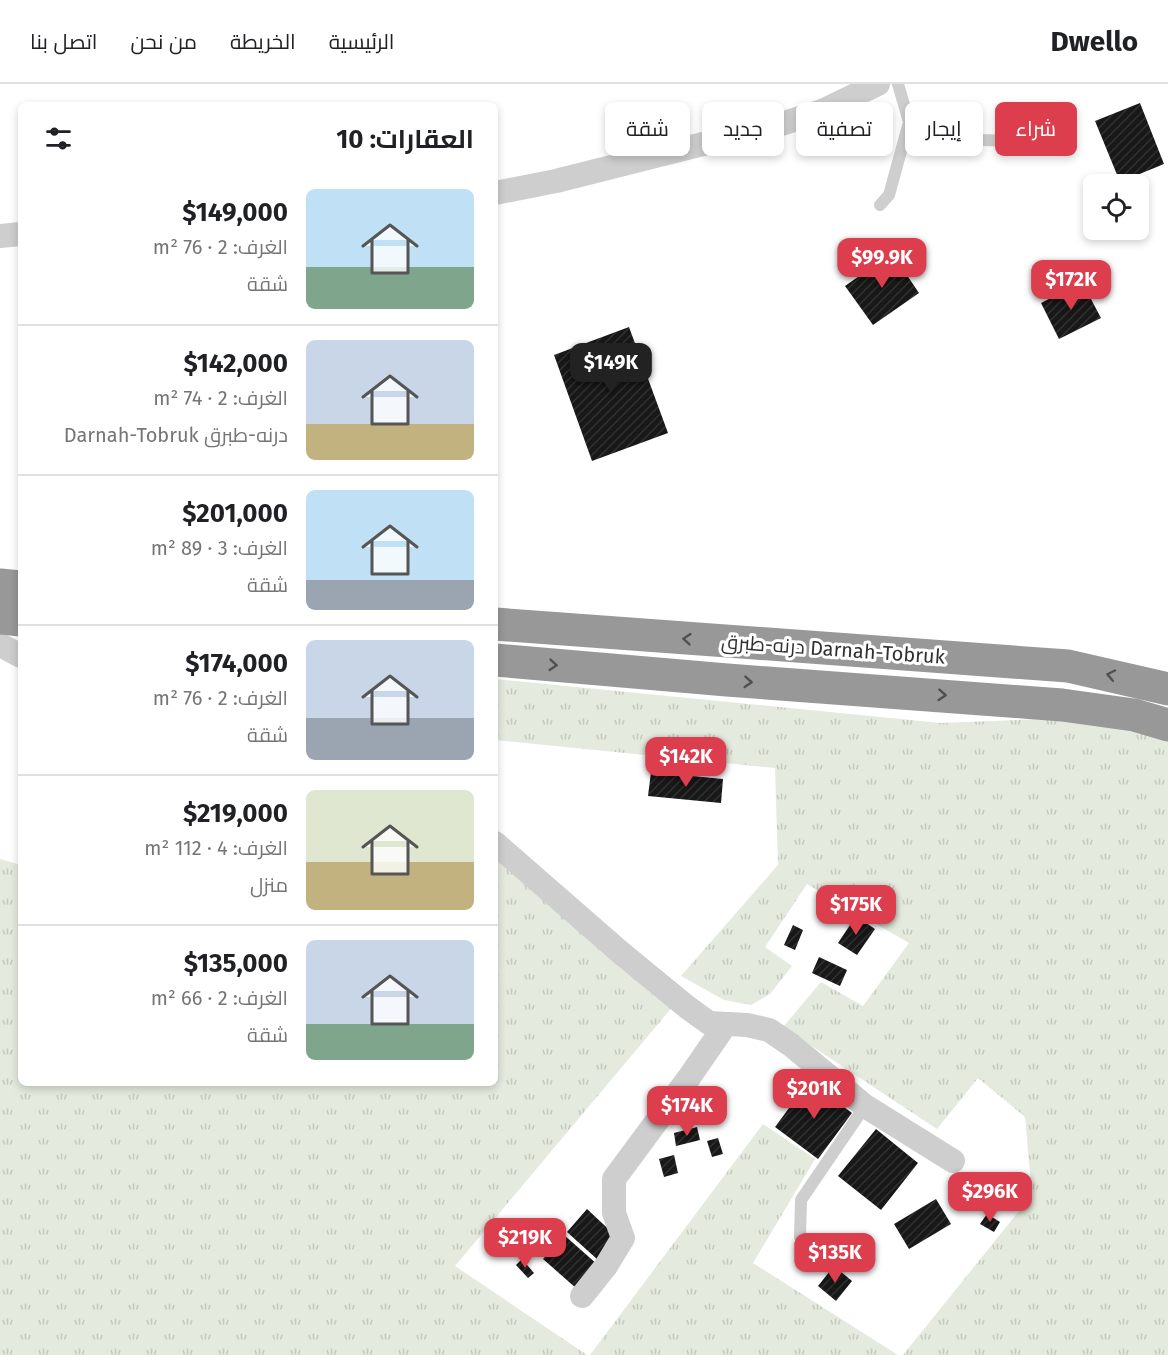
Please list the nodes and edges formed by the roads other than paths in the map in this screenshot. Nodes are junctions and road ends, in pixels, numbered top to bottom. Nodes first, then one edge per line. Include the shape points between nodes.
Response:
1 (878, 84) edge
2 (898, 84) edge
3 (905, 108) edge
4 (905, 137) edge
5 (498, 192) edge
6 (880, 205) dead end
7 (18, 234) edge
8 (0, 236) edge
9 (0, 585) edge
10 (18, 587) edge
11 (0, 618) edge
12 (18, 620) edge
13 (498, 624) edge
14 (0, 645) edge
15 (18, 654) edge
16 (498, 660) edge
17 (1168, 689) edge
18 (1168, 725) edge
19 (498, 846) edge
20 (726, 1024) junction
21 (865, 1106) junction
22 (953, 1161) dead end
23 (800, 1237) dead end
24 (582, 1296) dead end

1 - 5 street via 822,111 778,125
2 - 3 lane
4 - 6 lane via 889,195
7 - 8 street
9 - 10 highway
11 - 12 highway
17 -> 13 highway, درنه-طبرق Darnah-Tobruk via 1068,666
14 - 15 street
16 -> 18 highway, درنه-طبرق Darnah-Tobruk via 1062,705 1134,715
19 - 20 street via 687,1007 709,1023
20 - 21 street via 769,1030
20 - 24 street via 614,1179 614,1213 623,1238
21 - 22 street
21 - 23 lane via 801,1200

